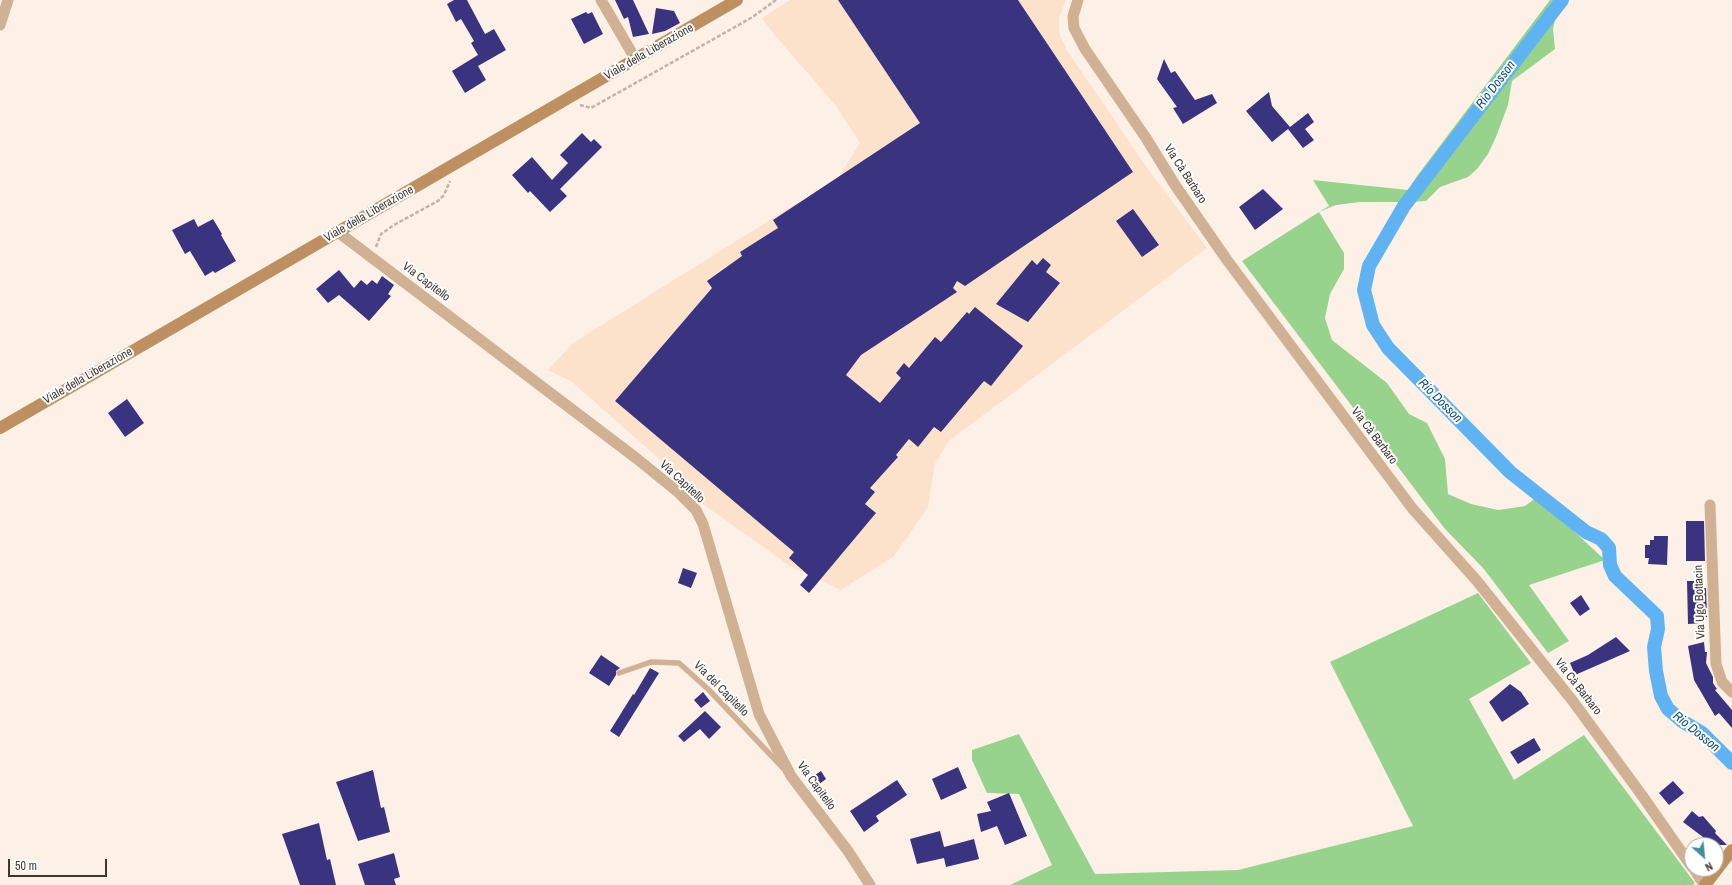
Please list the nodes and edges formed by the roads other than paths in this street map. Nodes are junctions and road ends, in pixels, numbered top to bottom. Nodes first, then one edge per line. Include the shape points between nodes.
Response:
1 (8, 0) edge
2 (601, 0) edge
3 (737, 0) edge
4 (1078, 0) edge
5 (0, 25) edge
6 (636, 60) junction
7 (338, 232) junction
8 (0, 428) edge
9 (1710, 505) dead end
10 (619, 673) dead end
11 (1732, 692) edge
12 (791, 776) junction
13 (1732, 850) edge
14 (1684, 855) edge
15 (1699, 877) edge
16 (870, 885) edge
17 (1706, 885) edge

1 - 5 street
2 - 6 street
3 - 6 street, Viale della Liberazione
4 - 14 street, Via Cà Barbaro via 1073,16 1074,28 1085,50 1227,260 1412,508 1477,581 1572,700
6 - 7 street, Viale della Liberazione
7 - 8 street, Viale della Liberazione
7 - 12 street, Via Capitello via 636,458 696,510 703,524 759,714
9 - 11 street, Via Ugo Bottacin via 1716,664 1722,682
10 - 12 lane, Via del Capitello via 651,662 679,663 709,690
12 - 16 street, Via Capitello via 848,851
13 - 17 street
15 - 17 street, Via Cà Barbaro

